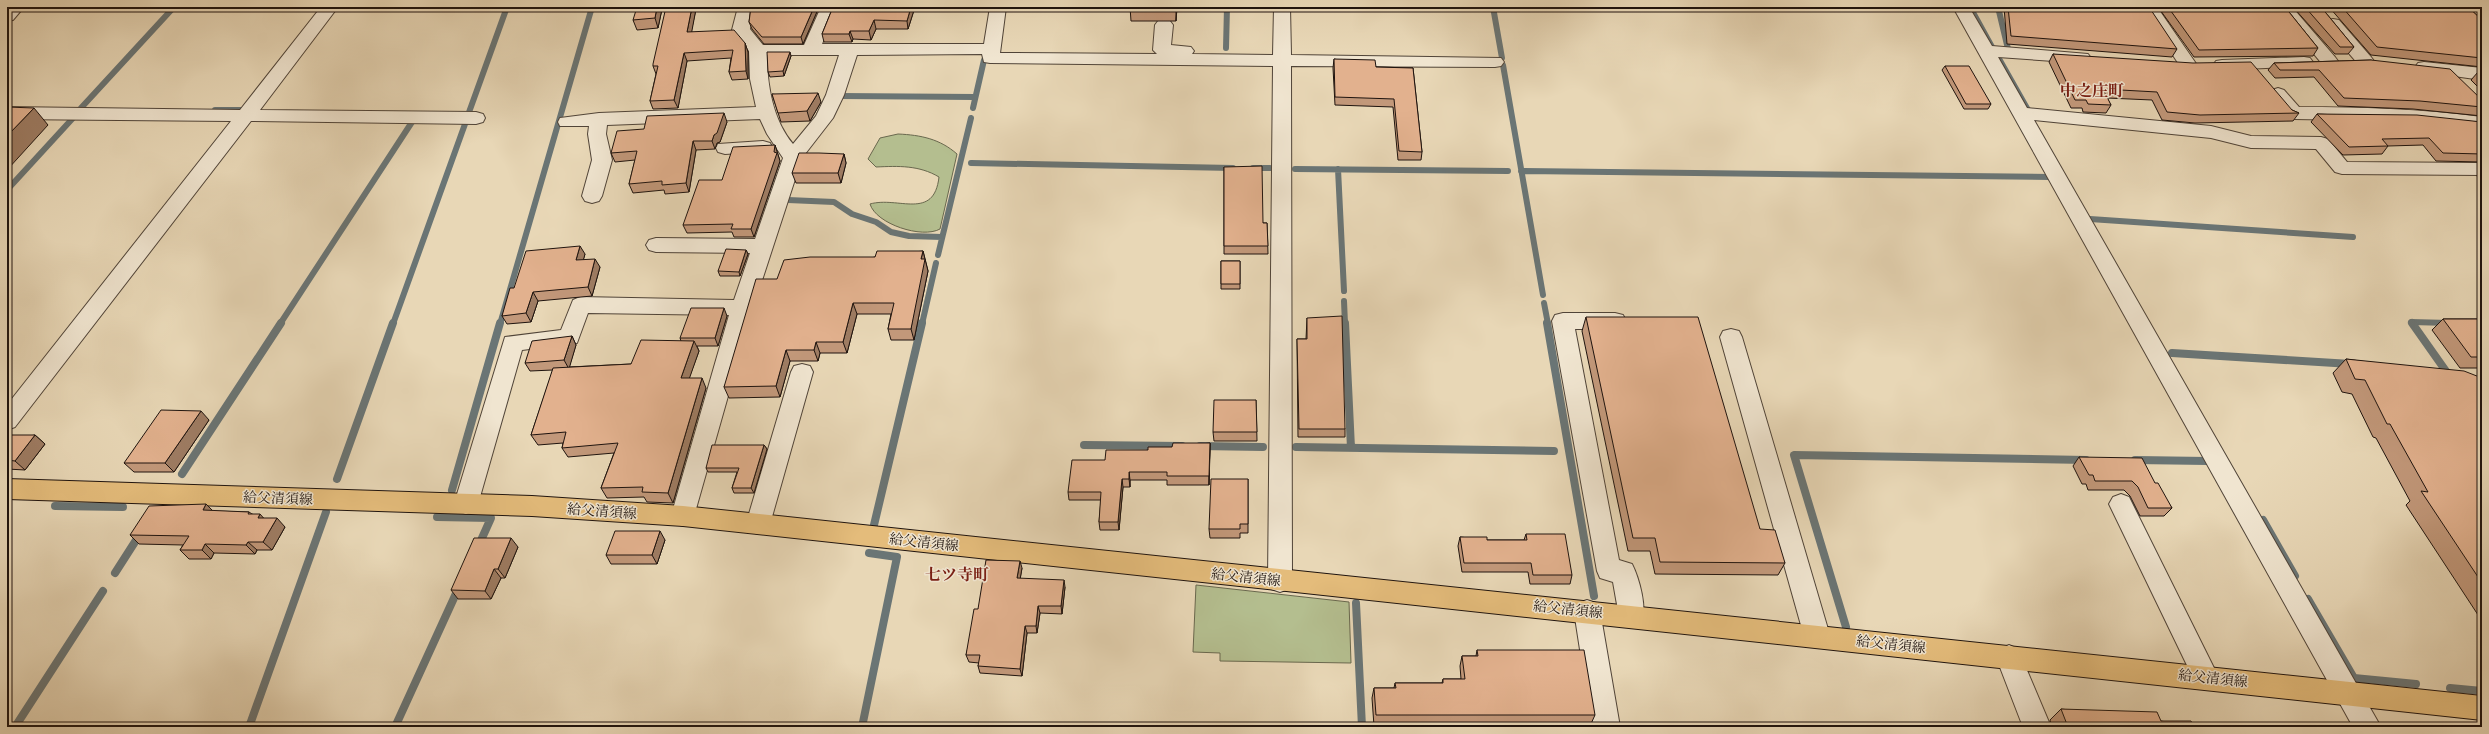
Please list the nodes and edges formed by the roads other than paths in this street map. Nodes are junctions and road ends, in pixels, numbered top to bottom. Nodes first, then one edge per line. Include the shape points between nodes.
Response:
1 (16, 7) edge
2 (330, 7) edge
3 (746, 7) edge
4 (829, 7) edge
5 (998, 7) edge
6 (1282, 7) edge
7 (1961, 7) edge
8 (2149, 7) edge
9 (2283, 7) edge
10 (2304, 7) edge
11 (2324, 13) edge
12 (7, 16) edge
13 (1164, 25) edge
14 (992, 48) junction
15 (811, 49) junction
16 (850, 49) junction
17 (758, 50) junction
18 (1985, 51) junction
19 (1282, 57) junction
20 (2102, 59) edge
21 (2329, 61) junction
22 (1495, 62) dead end
23 (2165, 63) edge
24 (2252, 64) junction
25 (2188, 65) junction
26 (2410, 66) edge
27 (2450, 71) junction
28 (2482, 74) edge
29 (2466, 87) edge
30 (7, 113) edge
31 (767, 113) junction
32 (2020, 113) junction
33 (245, 115) junction
34 (476, 118) dead end
35 (599, 120) junction
36 (567, 122) dead end
37 (2482, 122) edge
38 (725, 148) dead end
39 (787, 150) junction
40 (2482, 169) edge
41 (592, 196) dead end
42 (656, 245) dead end
43 (763, 246) junction
44 (742, 308) junction
45 (1634, 322) edge
46 (1731, 336) dead end
47 (802, 372) dead end
48 (7, 421) edge
49 (7, 489) edge
50 (466, 504) junction
51 (2121, 504) dead end
52 (683, 516) junction
53 (758, 524) junction
54 (1280, 581) junction
55 (1587, 611) junction
56 (1632, 616) junction
57 (1818, 636) junction
58 (2009, 657) junction
59 (2206, 678) junction
60 (2348, 693) junction
61 (2482, 708) edge
62 (1606, 727) edge
63 (2037, 727) edge
64 (2367, 727) edge

1 - 12 street
2 - 33 street
3 - 17 street via 741,30
4 - 15 street
5 - 14 street
6 - 19 street
7 - 18 street
8 - 25 street
9 - 10 street
9 - 21 street
11 - 21 street via 2373,62
13 - 19 street via 1162,50
14 - 16 street
14 - 19 street via 990,58
15 - 16 street
15 - 17 street
16 - 39 street via 835,95 824,118
17 - 31 street via 757,76
18 - 20 street
18 - 32 street
19 - 22 street
19 - 54 street
21 - 24 street
23 - 25 street
24 - 25 street
24 - 37 street via 2294,113 2439,116
26 - 27 street
27 - 28 street
27 - 29 street
30 - 33 street
31 - 35 street
31 - 39 street
32 - 40 street via 2211,132 2251,142 2321,143 2342,168
32 - 60 street
33 - 34 street
33 - 48 street
35 - 36 street
35 - 41 street via 597,134 602,160
38 - 39 street via 776,146
39 - 43 street
42 - 43 street
43 - 44 street
44 - 50 street via 580,305 570,337 513,343
44 - 52 street
45 - 56 street via 1563,321 1609,571 1623,571
46 - 57 street
47 - 53 street
49 - 50 main road, 給父清須線
50 - 52 main road, 給父清須線
51 - 59 street
52 - 53 main road, 給父清須線
53 - 54 main road, 給父清須線
54 - 55 main road, 給父清須線
55 - 56 main road, 給父清須線
55 - 62 street
56 - 57 main road, 給父清須線
57 - 58 main road, 給父清須線
58 - 59 main road, 給父清須線
58 - 63 street
59 - 60 main road, 給父清須線
60 - 61 main road, 給父清須線
60 - 64 street

